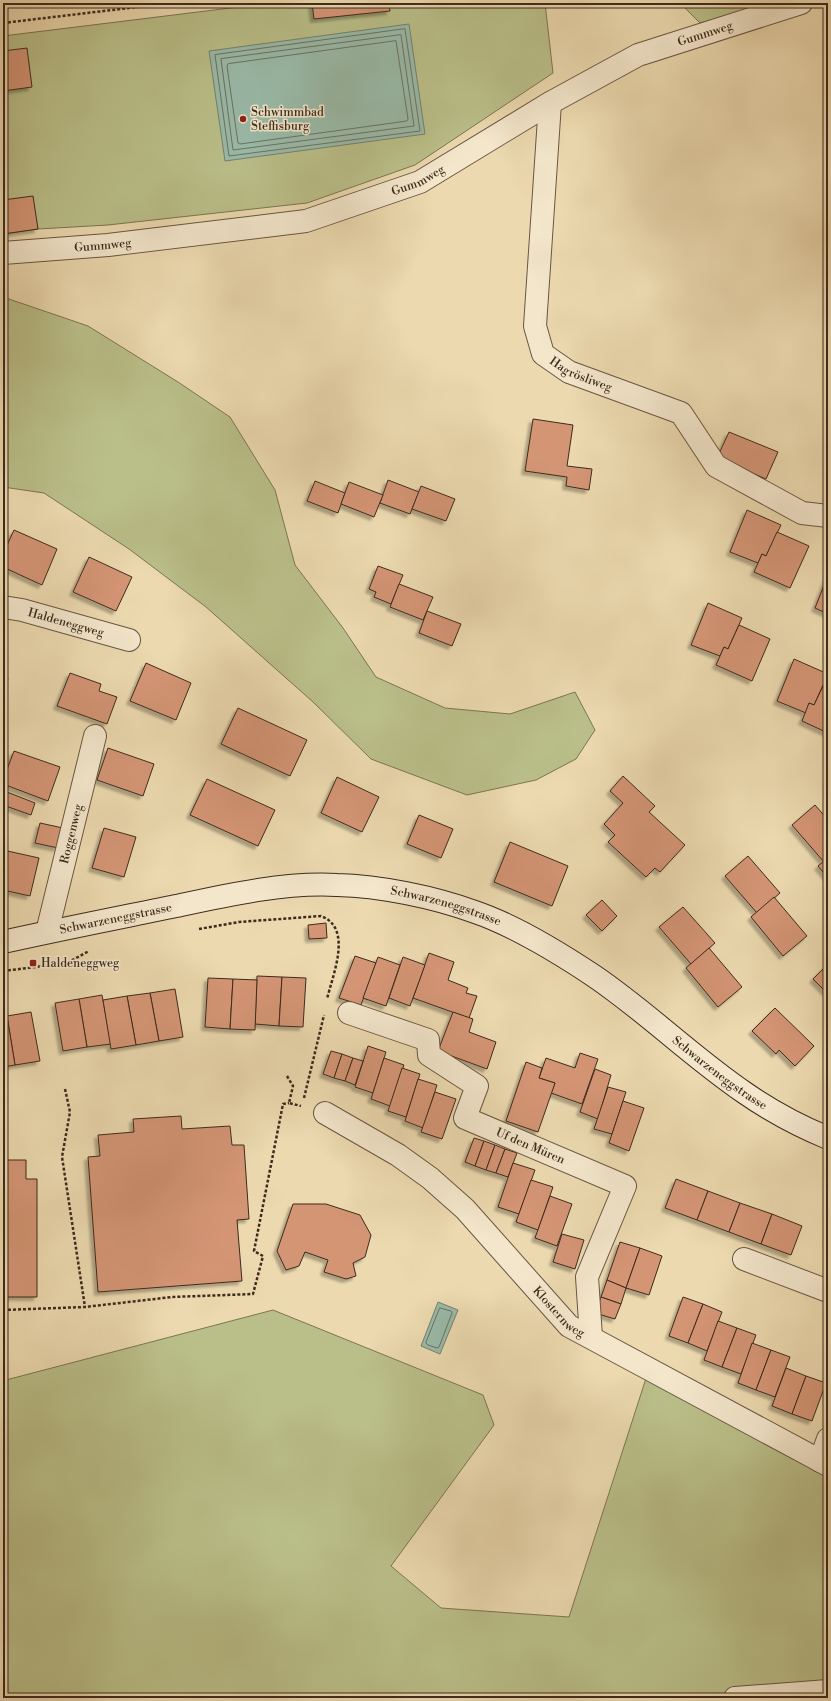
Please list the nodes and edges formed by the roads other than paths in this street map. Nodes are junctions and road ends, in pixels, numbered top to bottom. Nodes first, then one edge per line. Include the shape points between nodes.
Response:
1 (801, 3) edge
2 (550, 104) junction
3 (3, 252) edge
4 (828, 516) edge
5 (3, 607) edge
6 (129, 640) dead end
7 (95, 736) dead end
8 (47, 932) junction
9 (3, 942) edge
10 (349, 1013) dead end
11 (325, 1113) road end
12 (828, 1138) edge
13 (744, 1259) dead end
14 (828, 1292) edge
15 (591, 1337) junction
16 (828, 1439) edge
17 (824, 1463) edge
18 (828, 1692) edge
19 (735, 1698) edge

1 - 2 street, Gummweg via 638,55
2 - 3 street, Gummweg via 420,182 306,221 108,245
2 - 4 street, Hagrösliweg via 535,326 543,354 569,372 681,413 716,466 802,513
5 - 6 street, Haldeneggweg
7 - 8 street, Roggenweg
8 - 9 street, Schwarzeneggstrasse
8 - 12 street, Schwarzeneggstrasse via 219,897 291,886 337,884 380,889 434,900 476,912 535,939 627,1000 744,1093 785,1118
10 - 15 street, Uf den Müren via 428,1040 429,1056 477,1086 465,1118 625,1186 587,1277
11 - 15 street, Klosternweg via 398,1155 430,1178 465,1209 570,1326
13 - 14 street
15 - 17 street, Klosternweg
16 - 17 street
18 - 19 street

